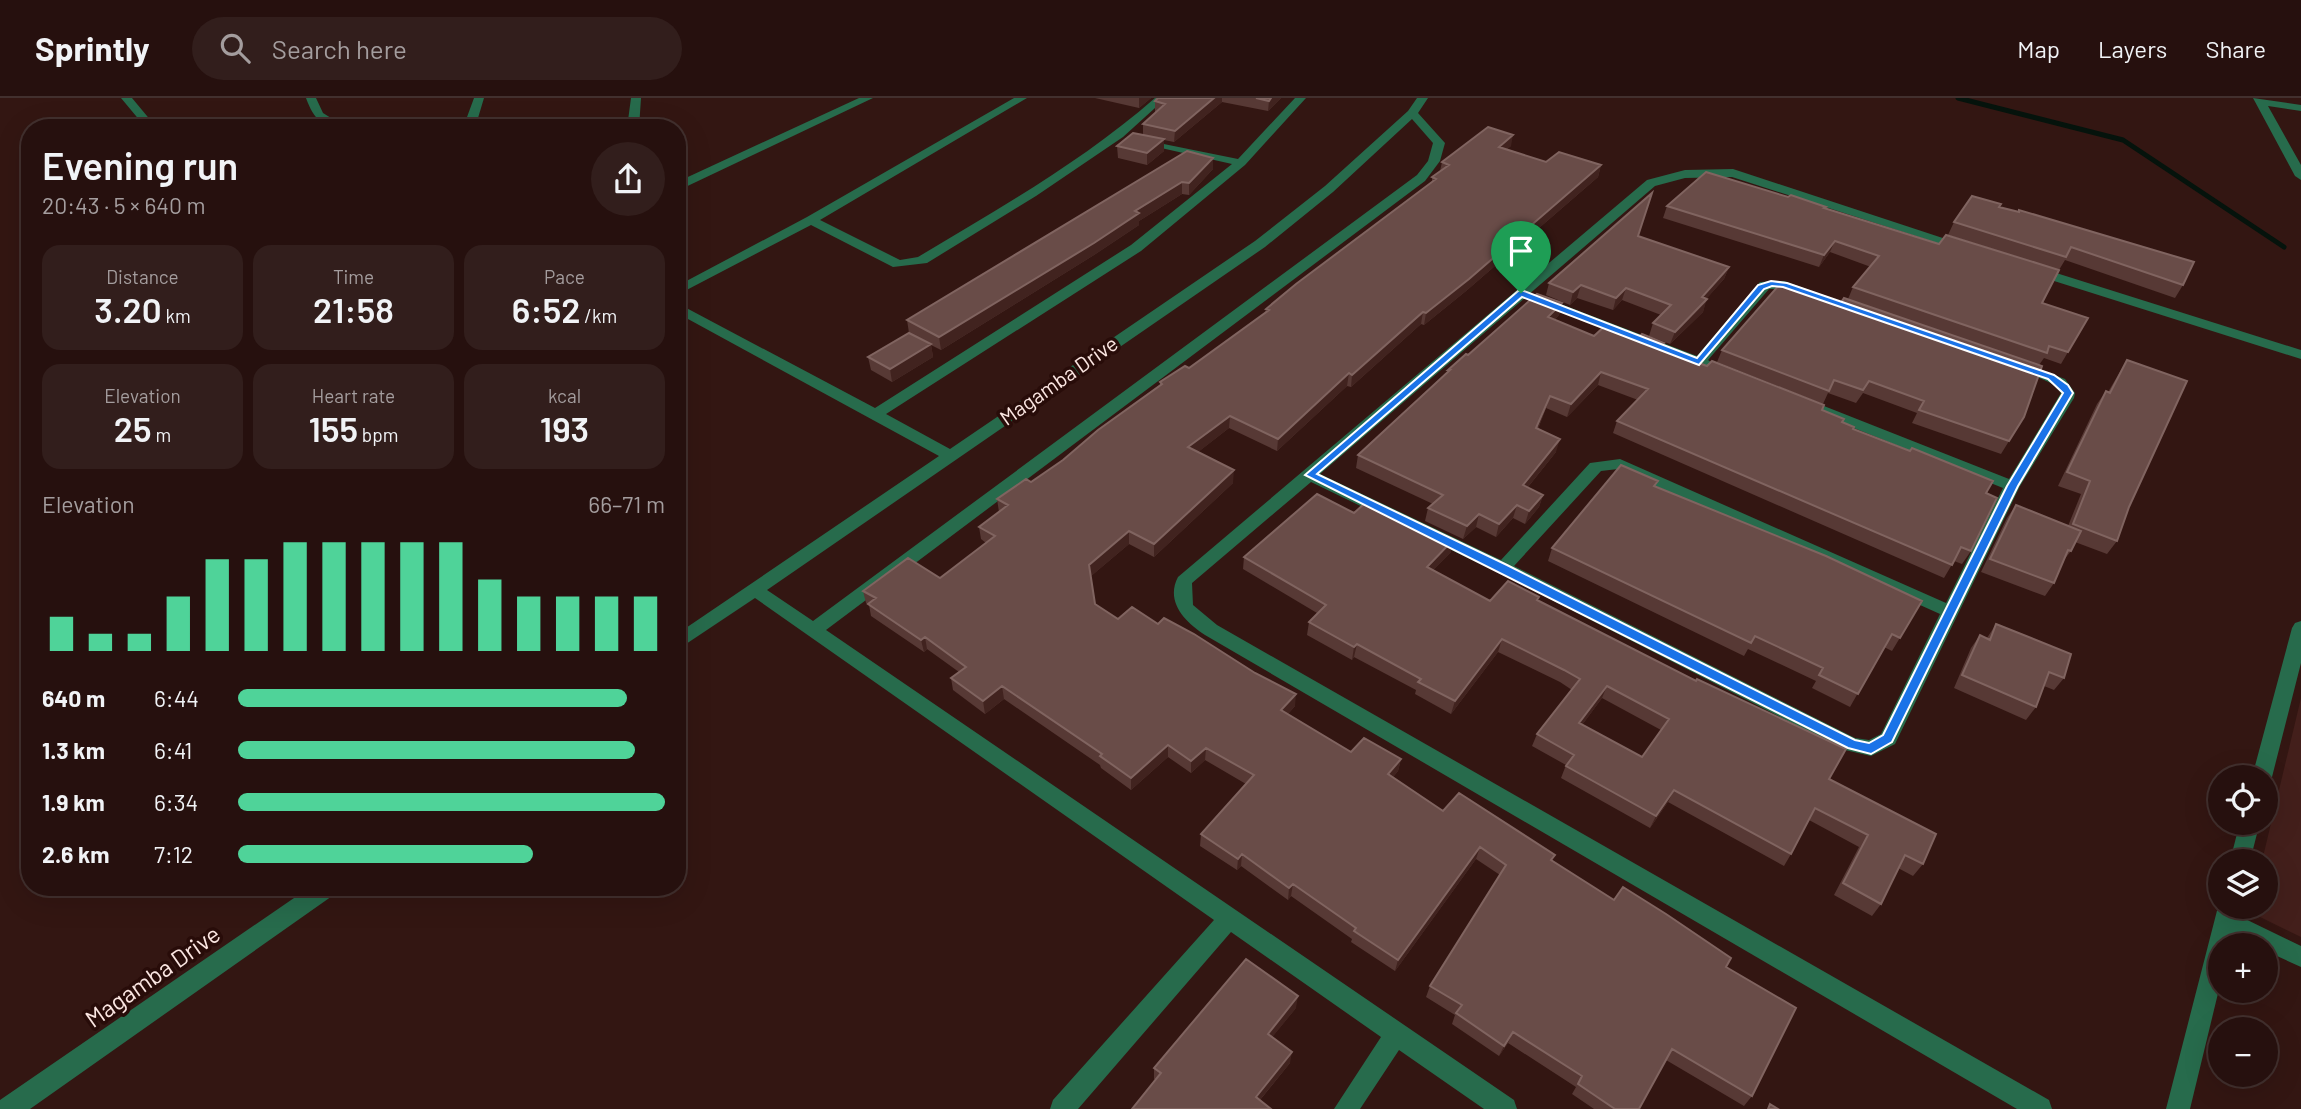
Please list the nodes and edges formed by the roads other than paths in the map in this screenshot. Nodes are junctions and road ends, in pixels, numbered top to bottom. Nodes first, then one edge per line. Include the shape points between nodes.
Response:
1 (127, 98) edge
2 (311, 98) edge
3 (479, 98) edge
4 (636, 98) edge
5 (868, 98) edge
6 (1022, 98) edge
7 (1161, 98) edge
8 (1301, 98) edge
9 (1423, 98) edge
10 (2259, 100) edge
11 (2301, 108) edge
12 (1412, 113) junction
13 (144, 119) edge
14 (325, 119) edge
15 (472, 119) edge
16 (634, 119) edge
17 (1119, 135) junction
18 (1241, 163) junction
19 (2301, 176) edge
20 (686, 183) edge
21 (811, 220) junction
22 (1984, 254) edge
23 (2024, 266) edge
24 (686, 286) edge
25 (1521, 293) junction
26 (686, 312) edge
27 (1873, 315) edge
28 (2301, 355) edge
29 (2000, 360) edge
30 (1699, 362) junction
31 (1724, 372) edge
32 (1812, 407) edge
33 (876, 414) junction
34 (951, 456) junction
35 (1310, 475) junction
36 (2012, 486) junction
37 (1503, 568) junction
38 (754, 589) junction
39 (1951, 612) junction
40 (2301, 628) edge
41 (812, 631) junction
42 (686, 637) edge
43 (2265, 765) edge
44 (314, 896) edge
45 (1230, 917) junction
46 (2226, 919) edge
47 (2237, 919) edge
48 (2301, 957) edge
49 (1397, 1033) junction
50 (9, 1109) edge
51 (1062, 1109) edge
52 (1346, 1109) edge
53 (1505, 1109) edge
54 (2040, 1109) edge
55 (2178, 1109) edge

1 - 13 street
2 - 14 street via 318,115
3 - 15 street
4 - 16 street
5 - 20 street
6 - 21 street
7 - 17 street
8 - 18 street
9 - 12 street, Magamba Drive
10 - 11 street
10 - 19 street
12 - 34 street, Magamba Drive via 1260,244
12 - 41 street via 1439,143 1434,161 1421,178
17 - 18 street
17 - 21 street via 915,262 898,264
18 - 33 street via 1136,248
21 - 24 street
22 - 25 street via 1733,173 1685,174 1651,183
23 - 28 street
25 - 30 street
25 - 35 street
26 - 33 street
27 - 30 street via 1784,285 1765,285
29 - 36 street via 2051,377 2068,393
30 - 31 street
32 - 36 street
33 - 34 street
34 - 38 street, Magamba Drive
35 - 37 street
35 - 54 street via 1184,582 1181,598 1192,618
36 - 39 street
37 - 39 street via 1596,467 1620,464
37 - 39 street via 1860,748 1871,748 1888,738
38 - 41 street
38 - 42 street, Magamba Drive
40 - 43 street
41 - 45 street
44 - 50 street, Magamba Drive
45 - 49 street
45 - 51 street
46 - 55 street
47 - 48 street
49 - 52 street
49 - 53 street

